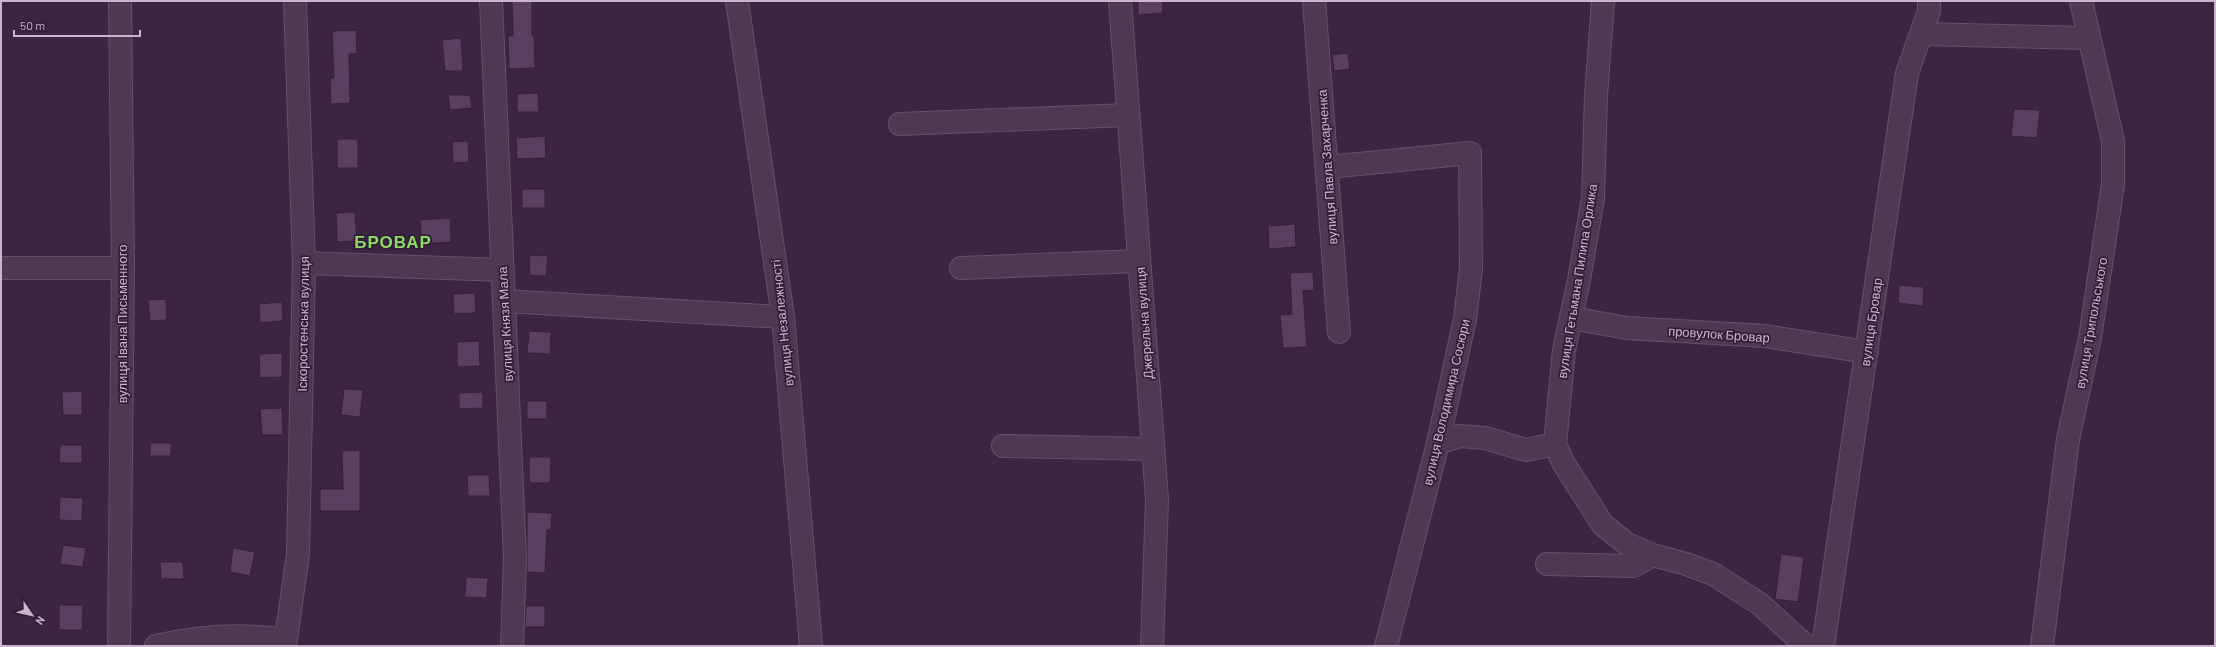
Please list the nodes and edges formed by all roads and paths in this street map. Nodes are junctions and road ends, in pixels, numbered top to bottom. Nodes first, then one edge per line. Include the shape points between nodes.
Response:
1 (120, 1) edge
2 (295, 1) edge
3 (491, 1) edge
4 (737, 1) edge
5 (1120, 1) edge
6 (1314, 1) edge
7 (1603, 1) edge
8 (1929, 1) edge
9 (2081, 1) edge
10 (1922, 34) junction
11 (2090, 38) junction
12 (1128, 115) junction
13 (900, 124) dead end
14 (1328, 167) junction
15 (1139, 261) junction
16 (304, 263) junction
17 (1, 268) edge
18 (123, 268) junction
19 (961, 268) dead end
20 (502, 270) junction
21 (504, 301) junction
22 (783, 317) junction
23 (1571, 318) junction
24 (1339, 332) dead end
25 (1867, 352) junction
26 (1438, 443) junction
27 (1556, 444) junction
28 (1003, 446) dead end
29 (1153, 449) junction
30 (1653, 555) junction
31 (1548, 564) dead end
32 (284, 643) edge
33 (119, 646) edge
34 (156, 646) edge
35 (512, 646) edge
36 (811, 646) edge
37 (1152, 646) edge
38 (1386, 646) edge
39 (1806, 646) edge
40 (1823, 646) edge
41 (2042, 646) edge

1 - 18 street, вулиця Івана Письменного
2 - 16 street, Іскоростенська вулиця
3 - 20 street, вулиця Князя Мала
4 - 22 street, вулиця Незалежності
5 - 12 street, Джерельна вулиця
6 - 14 street, вулиця Павла Захарченка
7 - 23 street, вулиця Гетьмана Пилипа Орлика via 1596,96 1593,198
8 - 10 street, вулиця Бровар via 1929,12
9 - 11 street, вулиця Трипольського
10 - 11 street
10 - 25 street, вулиця Бровар via 1907,73
11 - 41 street, вулиця Трипольського via 2113,141 2113,184 2090,338 2068,439
12 - 13 street
12 - 15 street, Джерельна вулиця
14 - 24 street, вулиця Павла Захарченка
14 - 26 street, вулиця Володимира Сосюри via 1470,153 1471,269 1466,319
15 - 19 street
15 - 29 street, Джерельна вулиця
16 - 20 street
16 - 32 street, Іскоростенська вулиця via 298,554
17 - 18 street
18 - 33 street, вулиця Івана Письменного
20 - 21 street, вулиця Князя Мала
21 - 22 street
21 - 35 street, вулиця Князя Мала via 515,558
22 - 36 street, вулиця Незалежності
23 - 25 street, провулок Бровар via 1627,328 1765,336
23 - 27 street, вулиця Гетьмана Пилипа Орлика via 1564,350
25 - 40 street, вулиця Бровар
26 - 27 street via 1460,436 1485,438 1526,450
26 - 38 street, вулиця Володимира Сосюри
27 - 30 street, вулиця Гетьмана Пилипа Орлика via 1564,464 1603,525 1627,544
28 - 29 street
29 - 37 street, Джерельна вулиця via 1157,499
30 - 31 street via 1633,566
30 - 39 street, вулиця Гетьмана Пилипа Орлика via 1713,574 1760,604
32 - 34 street via 257,636

